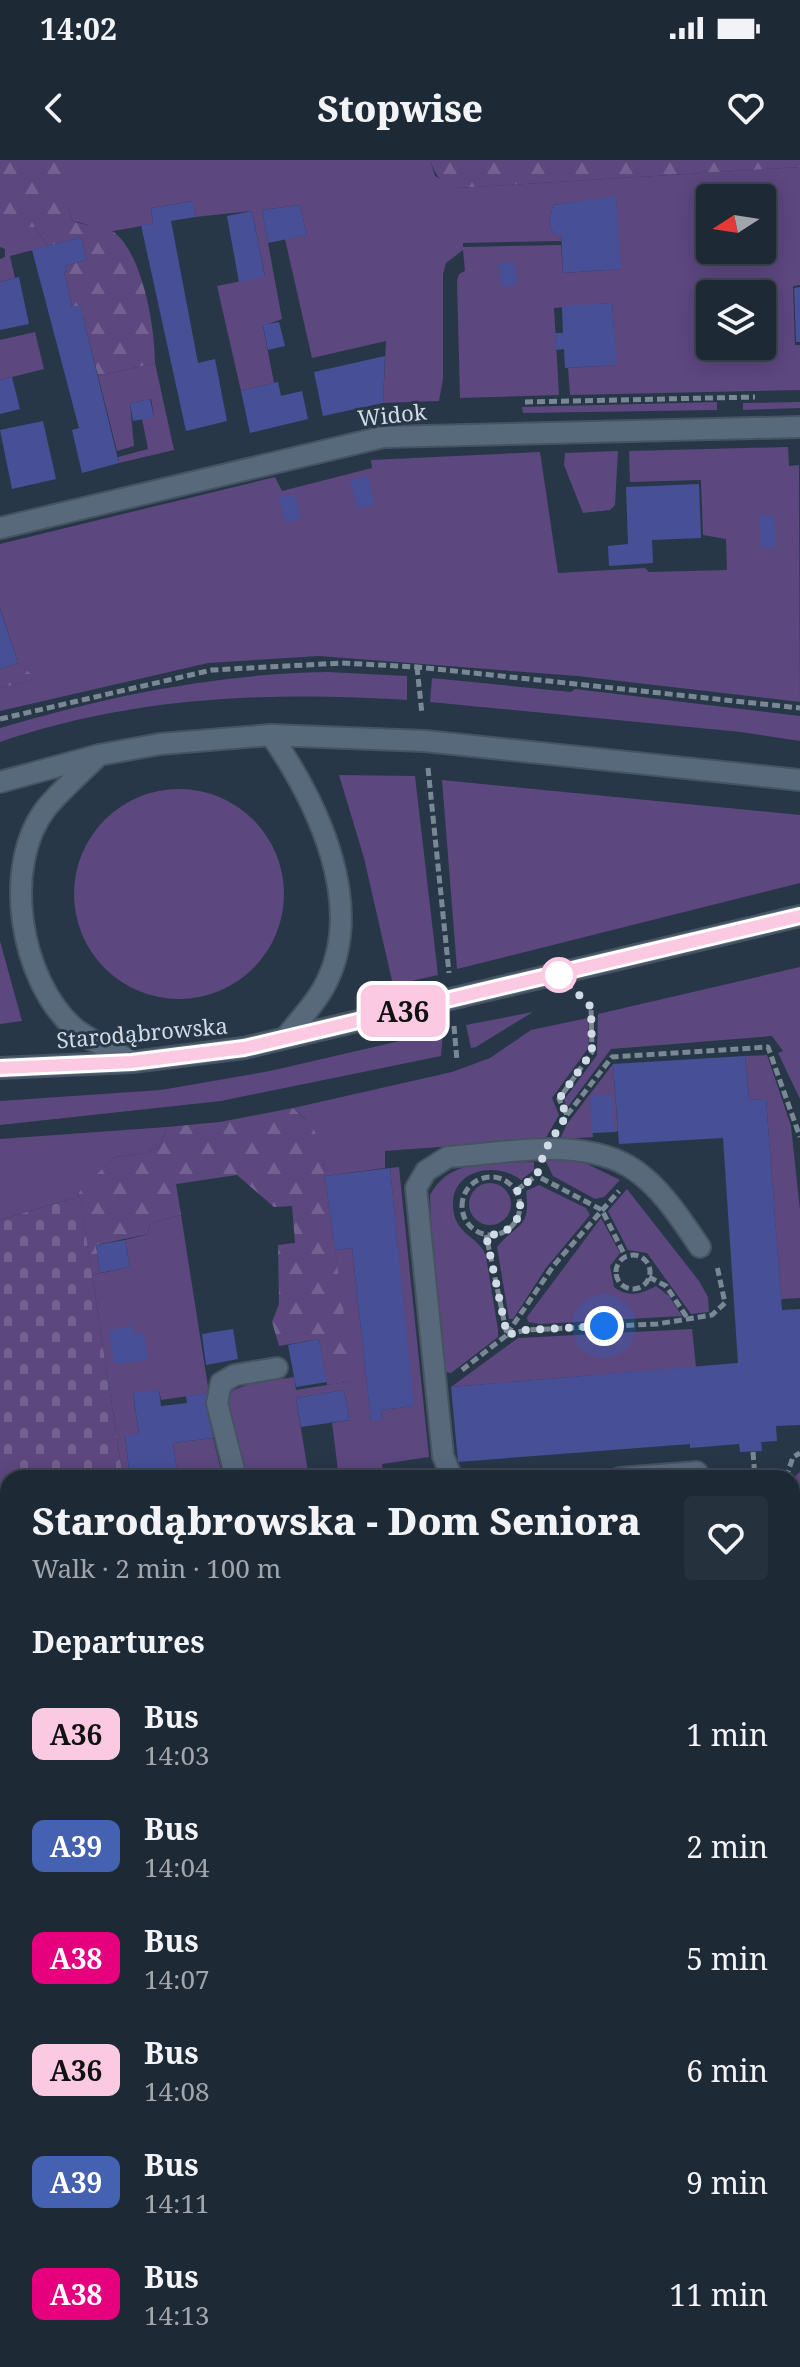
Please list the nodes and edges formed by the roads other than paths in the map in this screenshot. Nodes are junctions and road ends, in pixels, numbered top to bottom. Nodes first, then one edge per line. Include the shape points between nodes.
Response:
1 (800, 427) edge
2 (0, 528) edge
3 (271, 735) junction
4 (99, 755) junction
5 (800, 780) edge
6 (0, 782) edge
7 (800, 916) edge
8 (287, 1036) junction
9 (132, 1062) junction
10 (0, 1068) edge
11 (700, 1247) road end
12 (277, 1368) dead end
13 (234, 1470) edge
14 (449, 1470) edge

1 - 2 street, Widok via 383,437
3 - 4 street via 213,737
3 - 5 street via 425,741
3 - 8 street via 311,800 335,862 339,925 324,987
4 - 6 street
4 - 9 street via 45,809 21,866 22,929 43,988 73,1027
7 - 8 street, Starodąbrowska
8 - 9 street, Starodąbrowska via 244,1048
9 - 10 street, Starodąbrowska
11 - 14 street via 671,1206 636,1171 596,1153 545,1150 435,1162 416,1188 443,1456
12 - 13 street via 235,1375 221,1383 217,1403

